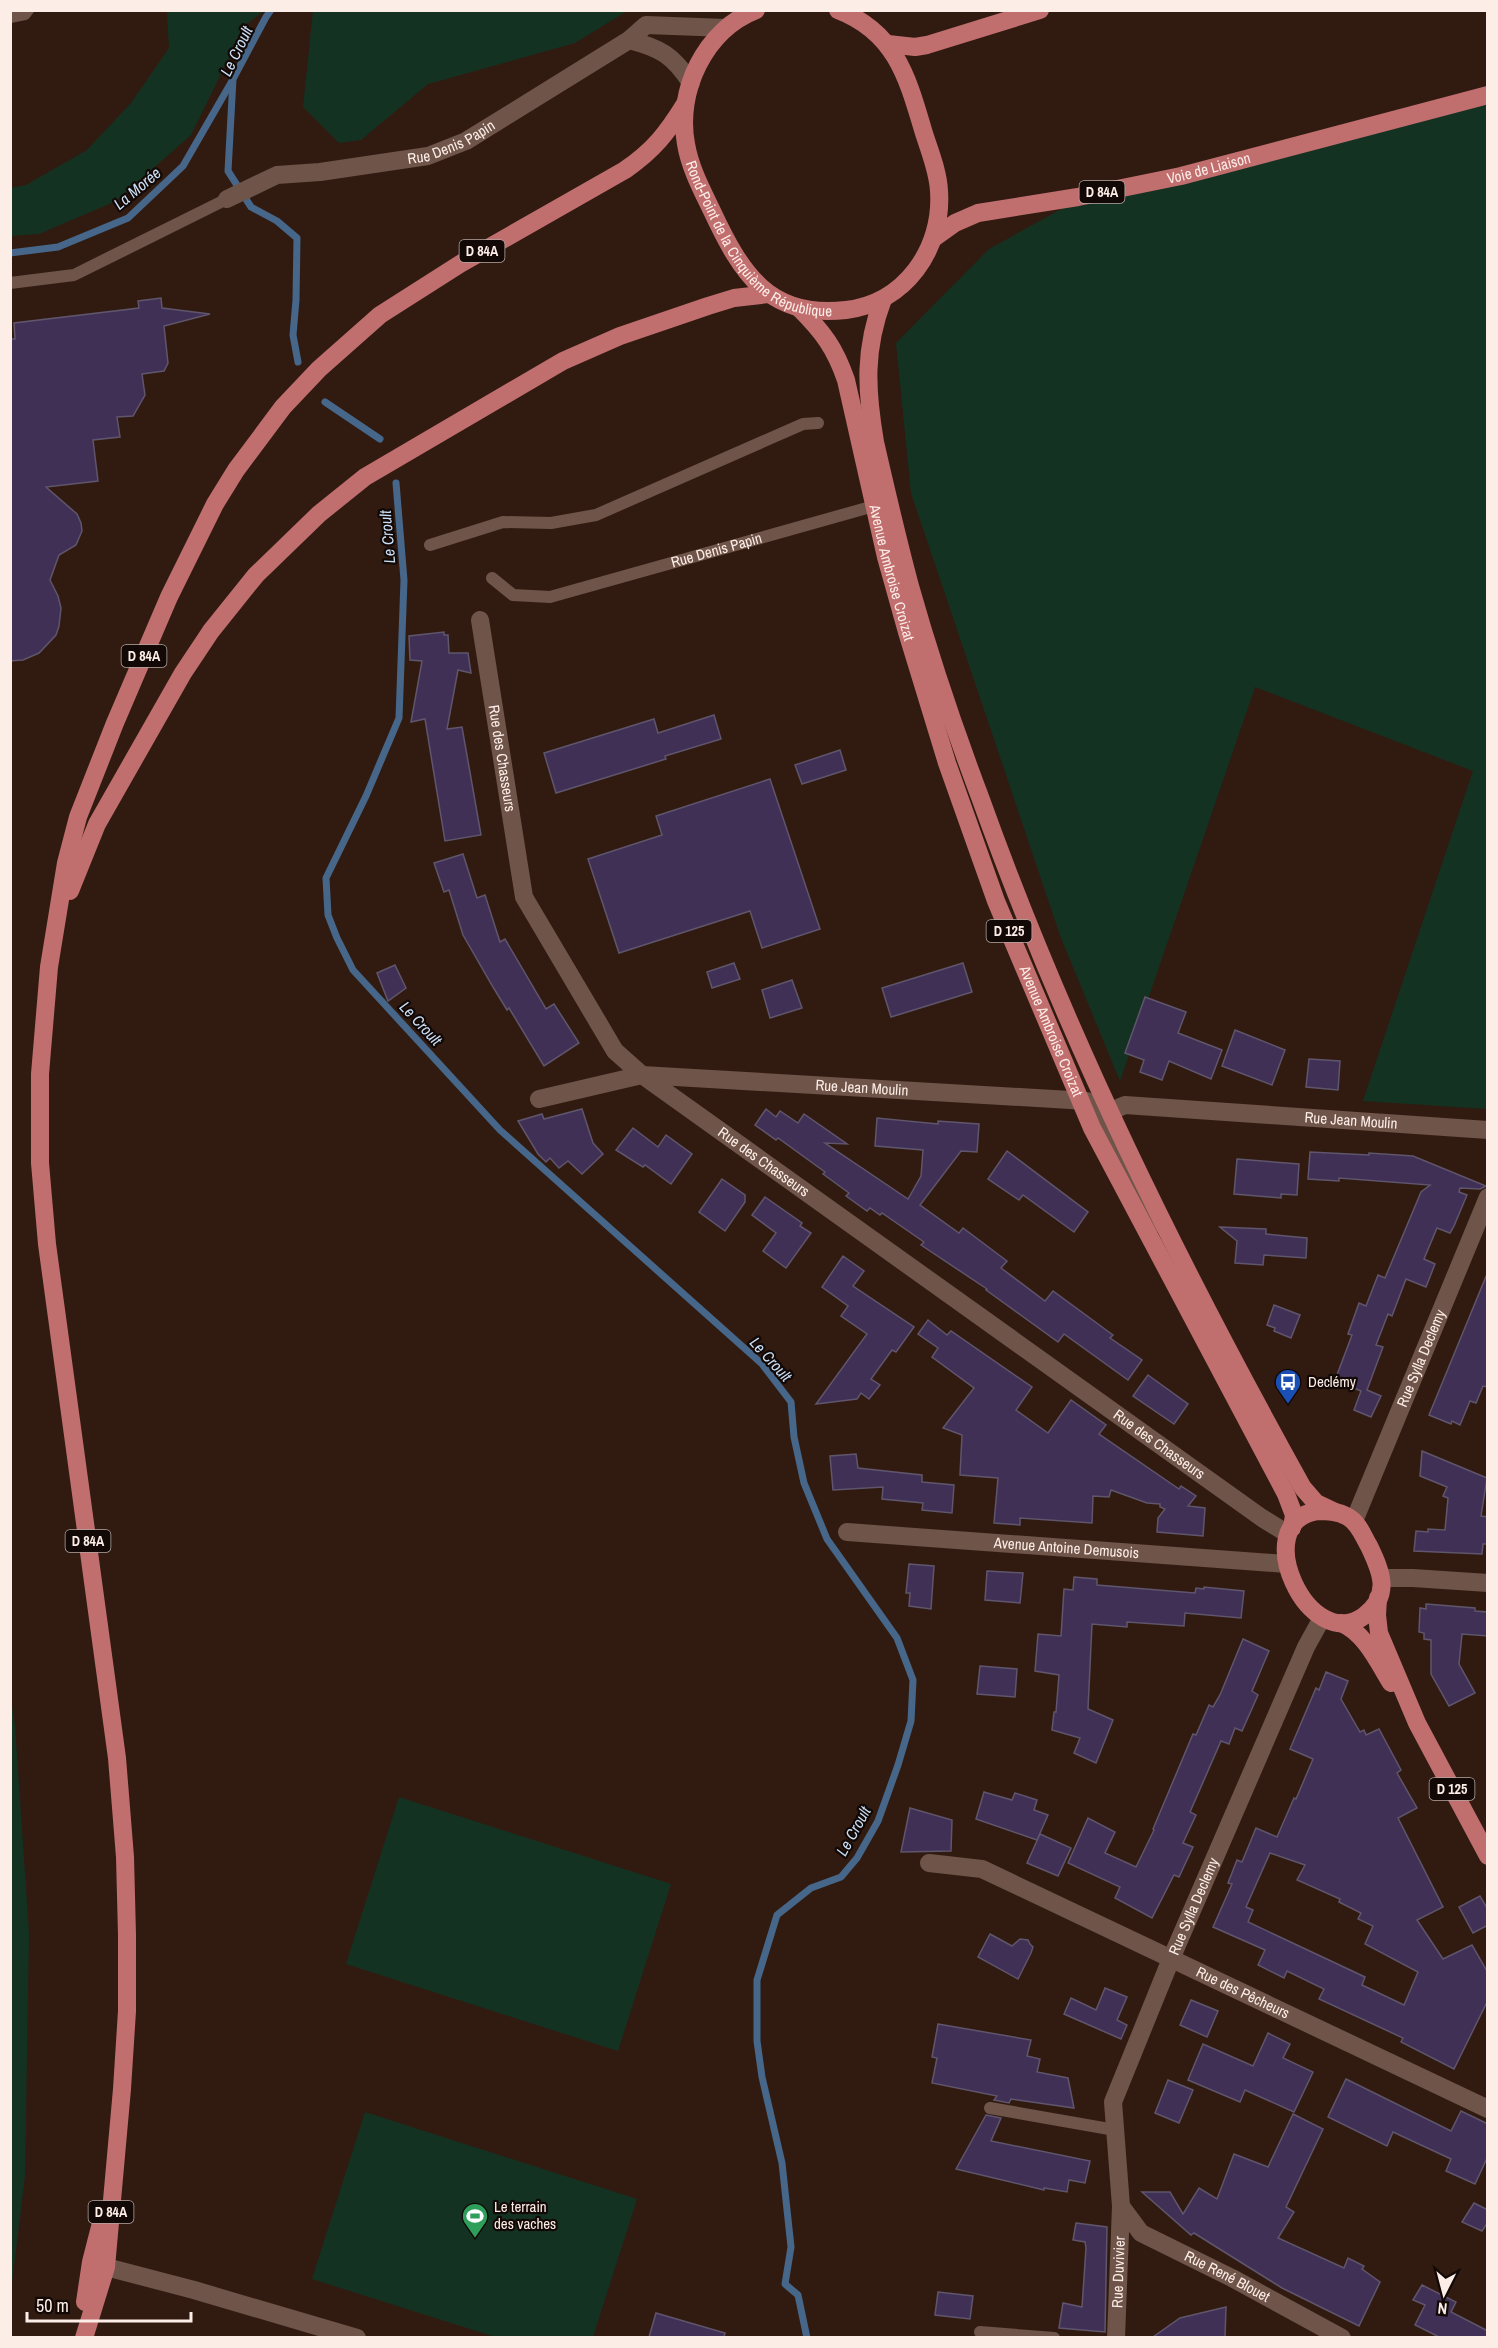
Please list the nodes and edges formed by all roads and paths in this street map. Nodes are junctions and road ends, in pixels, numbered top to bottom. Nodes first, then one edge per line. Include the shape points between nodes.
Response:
1 (28, 10) edge
2 (1040, 10) edge
3 (754, 11) edge
4 (840, 11) edge
5 (10, 17) edge
6 (726, 28) junction
7 (628, 40) junction
8 (888, 44) junction
9 (691, 83) junction
10 (1488, 95) edge
11 (685, 104) junction
12 (227, 199) joint
13 (934, 238) junction
14 (10, 283) edge
15 (769, 294) junction
16 (883, 299) junction
17 (799, 308) junction
18 (818, 423) dead end
19 (874, 506) junction
20 (430, 545) dead end
21 (492, 578) dead end
22 (480, 620) dead end
23 (56, 926) junction
24 (642, 1075) junction
25 (539, 1099) dead end
26 (1080, 1101) junction
27 (1109, 1112) junction
28 (1488, 1130) edge
29 (1488, 1197) edge
30 (1164, 1225) junction
31 (1335, 1512) junction
32 (1354, 1521) junction
33 (1290, 1531) junction
34 (848, 1532) dead end
35 (1286, 1564) junction
36 (1382, 1578) junction
37 (1488, 1583) edge
38 (1378, 1598) junction
39 (1322, 1618) junction
40 (1341, 1623) junction
41 (1417, 1723) junction
42 (1488, 1856) edge
43 (929, 1863) dead end
44 (1171, 1959) junction
45 (990, 2108) dead end
46 (1488, 2109) edge
47 (1115, 2130) junction
48 (117, 2157) junction
49 (1121, 2206) junction
50 (105, 2267) junction
51 (980, 2332) dead end
52 (82, 2337) edge
53 (357, 2337) edge
54 (1054, 2337) edge
55 (1116, 2337) edge
56 (1342, 2337) edge

1 - 5 lane
2 - 8 main road via 927,45
3 - 6 main road, Rond-Point de la Cinquième République
4 - 8 main road, Rond-Point de la Cinquième République via 866,24
6 - 7 street, Rue Denis Papin via 646,25
6 - 9 main road, Rond-Point de la Cinquième République via 707,51
7 - 9 street via 670,56
7 - 12 street, Rue Denis Papin via 466,141 428,156 277,175
8 - 13 main road, Rond-Point de la Cinquième République via 905,74 936,171 939,207
9 - 11 main road, Rond-Point de la Cinquième République
10 - 13 main road, Voie de Liaison / D 84A via 1181,176 978,213
11 - 15 main road, Rond-Point de la Cinquième République via 690,161 738,261
11 - 23 main road, D 84A via 664,137 639,160 380,315 320,369 262,434 231,478 198,537 115,723 78,817
12 - 14 lane via 74,275
13 - 16 main road, Rond-Point de la Cinquième République via 916,272
15 - 17 main road, Rond-Point de la Cinquième République
15 - 23 main road, D 84A via 708,306 620,336 563,361 365,477 319,514 256,574 183,673 97,824
16 - 17 main road, Rond-Point de la Cinquième République via 847,310
16 - 27 main road, Avenue Ambroise Croizat / D 125 via 868,353 871,420 910,586 997,845
17 - 19 main road, Avenue Ambroise Croizat / D 125 via 828,339 840,361
18 - 20 lane via 803,424 596,515 551,523 503,522
19 - 21 lane, Rue Denis Papin via 550,597 513,595
19 - 26 main road, Avenue Ambroise Croizat / D 125 via 907,632 973,839
22 - 24 street, Rue des Chasseurs via 525,897 615,1051
23 - 48 main road, D 84A via 42,1023 40,1163 120,1793 127,2011
24 - 25 street, Rue Jean Moulin
24 - 26 street, Rue Jean Moulin
24 - 33 street, Rue des Chasseurs via 1262,1518
26 - 30 street via 1087,1101 1094,1108 1146,1211
26 - 33 main road, Avenue Ambroise Croizat / D 125 via 1286,1494 1294,1515
27 - 28 street, Rue Jean Moulin via 1125,1105
27 - 30 main road, Avenue Ambroise Croizat / D 125
29 - 32 street, Rue Sylla Declemy
30 - 31 main road, Avenue Ambroise Croizat / D 125 via 1303,1488 1316,1503
31 - 32 main road
31 - 33 main road via 1311,1512
32 - 36 main road
33 - 35 main road via 1285,1546
34 - 35 street, Avenue Antoine Demusois
35 - 39 main road via 1306,1602
36 - 37 street
36 - 38 main road
38 - 40 main road via 1364,1615
38 - 41 main road, D 125 via 1379,1633
39 - 40 main road
39 - 44 street, Rue Sylla Declemy via 1301,1658
40 - 41 main road, D 125 via 1364,1641
41 - 42 main road, D 125
43 - 44 street, Rue des Pêcheurs via 982,1869
44 - 46 street, Rue des Pêcheurs
44 - 47 street, Rue Sylla Declemy via 1113,2102
45 - 47 lane
47 - 49 street, Rue Sylla Declemy
48 - 50 main road, D 84A
48 - 52 main road, D 84A via 91,2262
49 - 55 street, Rue Duvivier
49 - 56 street, Rue René Blouet via 1142,2233
50 - 52 main road, D 84A
50 - 53 street
51 - 54 lane

